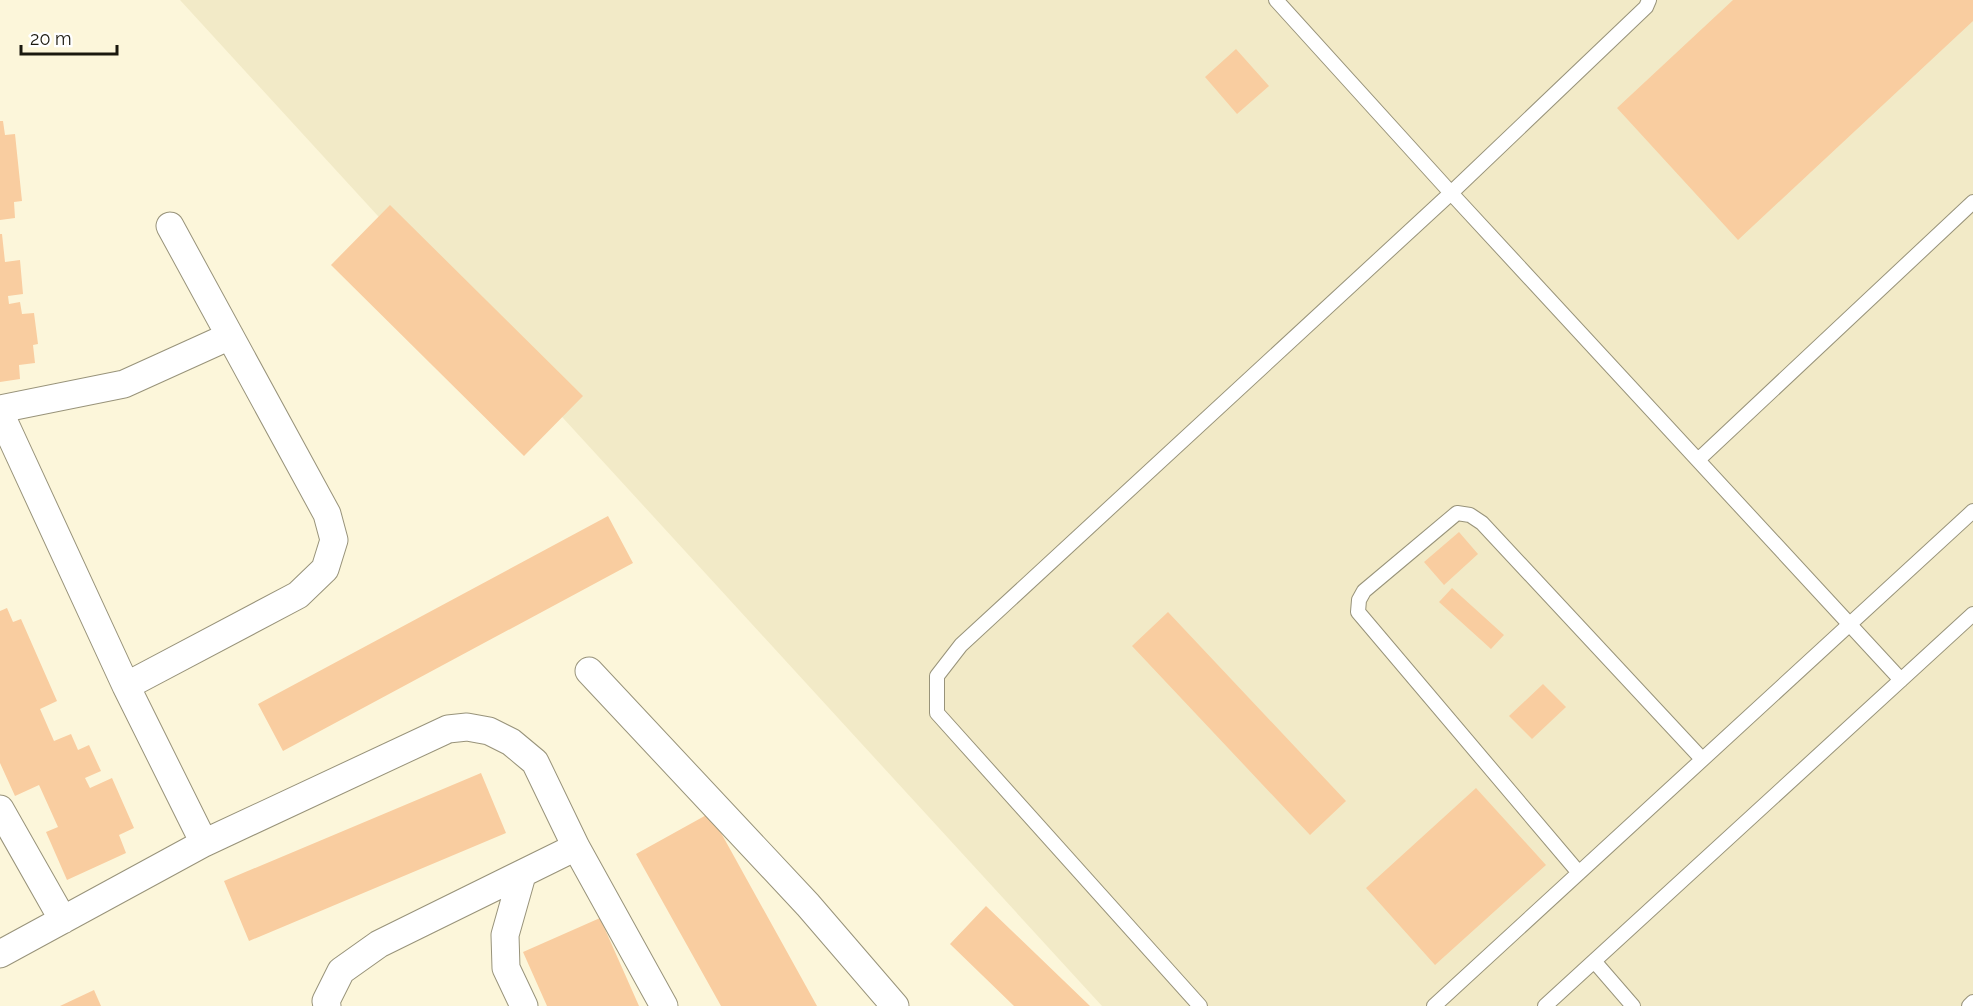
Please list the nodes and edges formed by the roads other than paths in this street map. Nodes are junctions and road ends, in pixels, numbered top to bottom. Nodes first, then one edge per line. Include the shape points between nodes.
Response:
1 (1276, 0) edge
2 (1649, 0) edge
3 (1451, 193) junction
4 (1973, 202) edge
5 (170, 226) dead end
6 (230, 336) junction
7 (0, 411) edge
8 (1698, 460) junction
9 (1973, 511) edge
10 (1973, 614) edge
11 (1849, 625) junction
12 (589, 671) dead end
13 (1901, 680) junction
14 (126, 686) junction
15 (1702, 759) junction
16 (0, 810) edge
17 (204, 843) junction
18 (576, 847) junction
19 (1579, 873) junction
20 (522, 874) junction
21 (63, 920) junction
22 (0, 954) edge
23 (1594, 961) junction
24 (1973, 1002) edge
25 (327, 1006) edge
26 (524, 1006) edge
27 (664, 1006) edge
28 (895, 1006) edge
29 (1200, 1006) edge
30 (1434, 1006) edge
31 (1545, 1006) edge
32 (1633, 1006) edge
33 (1968, 1006) edge

1 - 3 lane
2 - 3 lane
3 - 8 lane
3 - 29 lane via 962,645 937,676 937,713
4 - 8 lane
5 - 6 street
6 - 7 street via 124,384
6 - 14 street via 327,513 334,540 325,569 298,595
7 - 14 street
8 - 11 lane
9 - 11 lane
10 - 13 lane
11 - 13 lane
11 - 15 lane
12 - 28 street via 808,905
13 - 23 lane
14 - 17 street
15 - 19 lane
15 - 19 lane via 1482,523 1470,515 1457,513 1364,591 1358,612
16 - 21 street
17 - 18 street via 448,729 467,728 489,731 511,741 535,762
17 - 21 street
18 - 20 street
18 - 27 street
19 - 30 lane
20 - 25 street via 379,944 341,971
20 - 26 street via 505,936 506,968
21 - 22 street
23 - 31 lane
23 - 32 lane
24 - 33 lane

